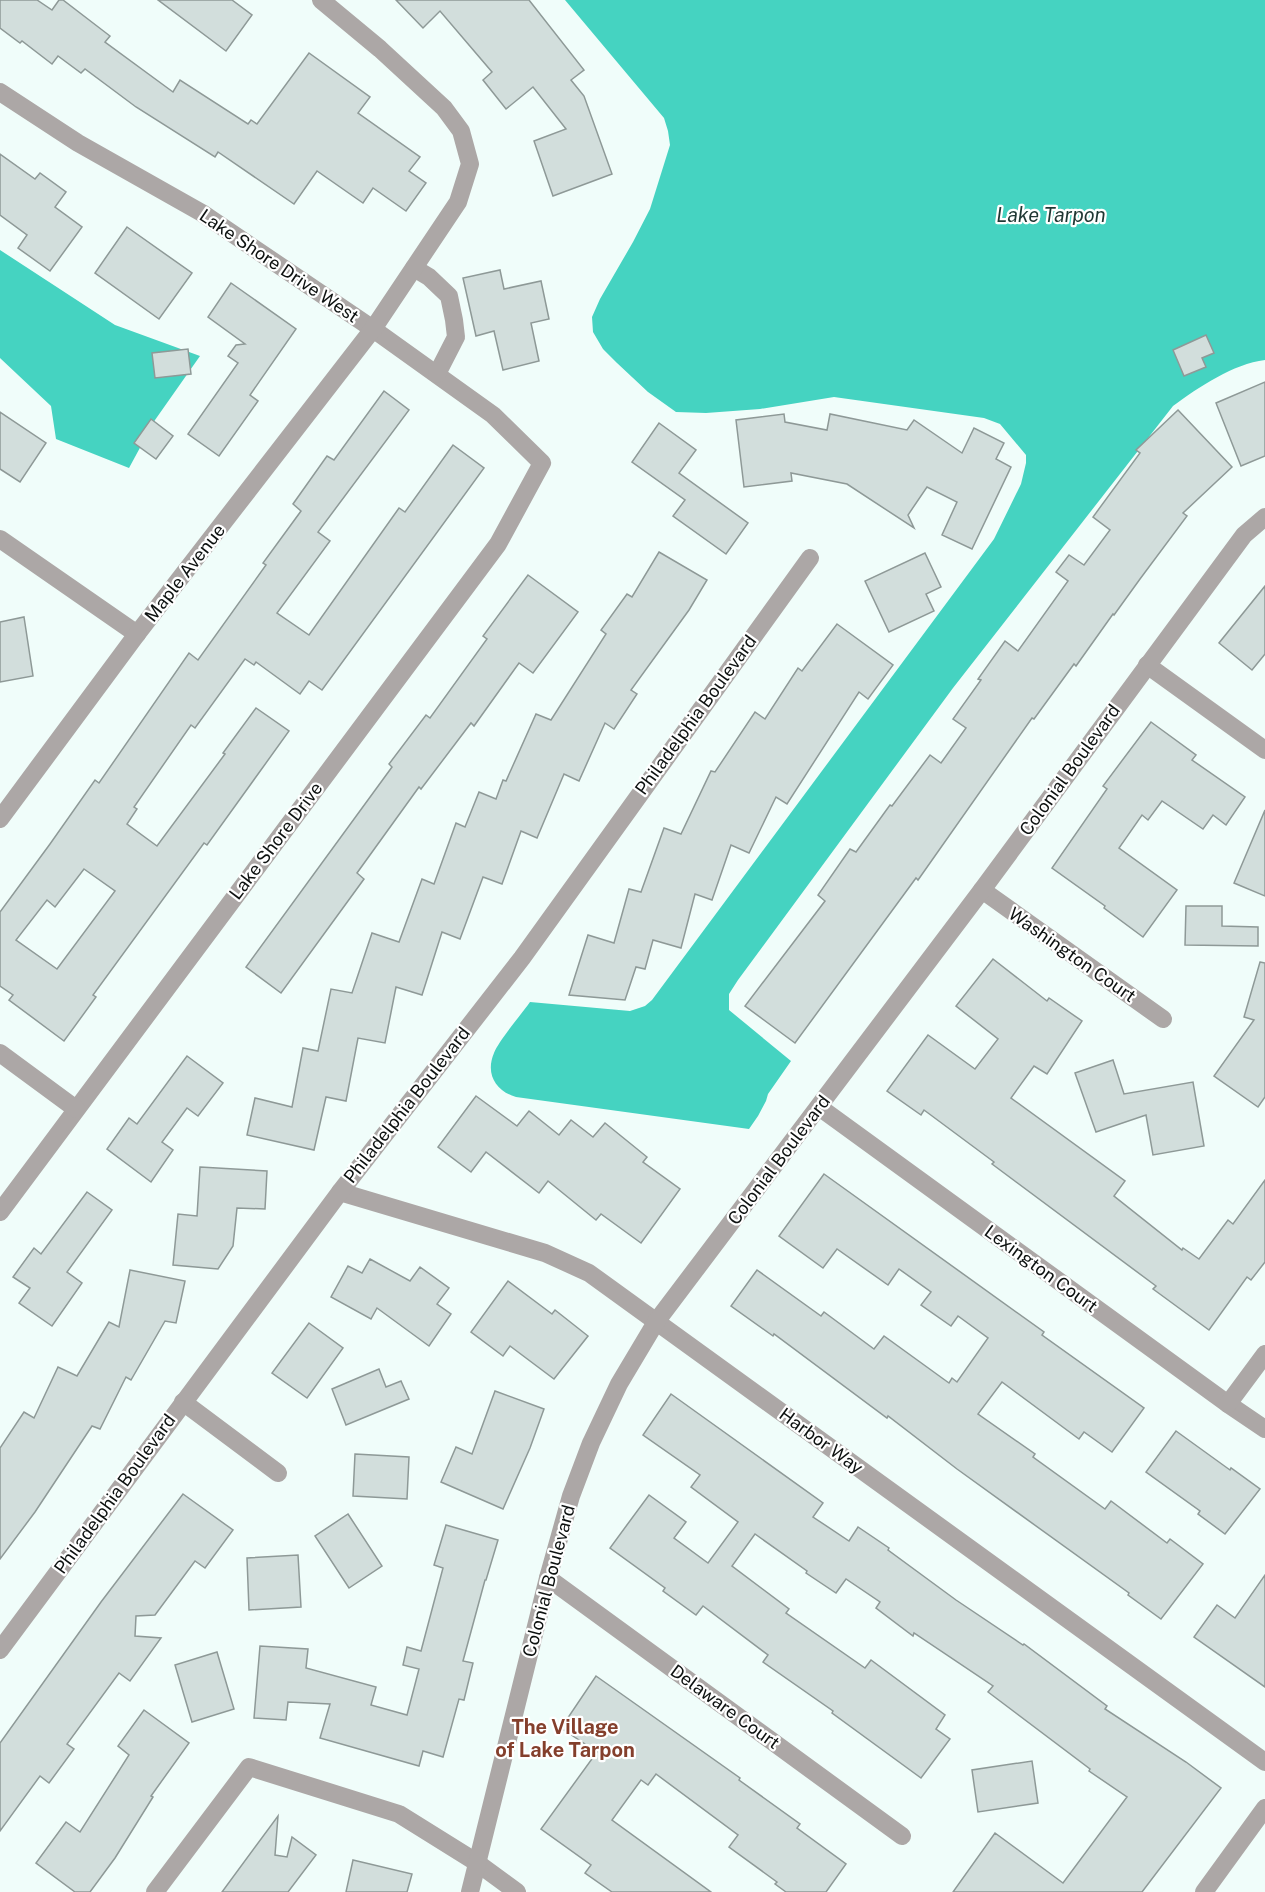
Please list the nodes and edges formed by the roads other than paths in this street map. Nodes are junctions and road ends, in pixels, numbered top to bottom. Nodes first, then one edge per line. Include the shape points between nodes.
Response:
1 (321, 0) edge
2 (0, 92) edge
3 (414, 268) junction
4 (373, 329) junction
5 (437, 374) junction
6 (542, 463) joint
7 (1265, 517) edge
8 (0, 539) edge
9 (810, 558) dead end
10 (137, 634) junction
11 (1147, 665) junction
12 (1265, 750) edge
13 (0, 819) edge
14 (982, 891) junction
15 (1163, 1019) dead end
16 (0, 1053) edge
17 (819, 1107) junction
18 (76, 1109) junction
19 (340, 1192) junction
20 (0, 1212) edge
21 (656, 1322) junction
22 (1265, 1354) edge
23 (183, 1402) junction
24 (1228, 1404) junction
25 (1265, 1429) edge
26 (279, 1473) dead end
27 (548, 1578) junction
28 (0, 1650) edge
29 (1265, 1762) edge
30 (1265, 1808) edge
31 (902, 1836) dead end
32 (476, 1862) junction
33 (155, 1892) edge
34 (470, 1892) edge
35 (517, 1892) edge
36 (1203, 1892) edge

1 - 3 street, Maple Avenue via 444,108 461,131 470,164 458,202
2 - 4 street, Lake Shore Drive West via 78,143 202,213
3 - 4 street, Maple Avenue
3 - 5 street via 449,296 456,337
4 - 5 street, Lake Shore Drive West
4 - 10 street, Maple Avenue
5 - 6 street, Lake Shore Drive West via 493,415
6 - 18 street, Lake Shore Drive via 498,544
7 - 11 street, Colonial Boulevard via 1244,535
8 - 10 street
9 - 19 street, Philadelphia Boulevard via 522,958
10 - 13 street, Maple Avenue
11 - 12 street
11 - 14 street, Colonial Boulevard
14 - 15 street, Washington Court
14 - 17 street, Colonial Boulevard
16 - 18 street
17 - 21 street, Colonial Boulevard
17 - 24 street, Lexington Court
18 - 20 street, Lake Shore Drive
19 - 21 street, Harbor Way via 545,1253 589,1274
19 - 23 street, Philadelphia Boulevard
21 - 27 street, Colonial Boulevard via 619,1384 591,1443
21 - 29 street, Harbor Way
22 - 24 street
23 - 26 street
23 - 28 street, Philadelphia Boulevard
24 - 25 street, Lexington Court
27 - 31 street, Delaware Court
27 - 32 street, Colonial Boulevard
30 - 36 street
32 - 33 street via 399,1814 249,1767
32 - 34 street, Colonial Boulevard
32 - 35 street

